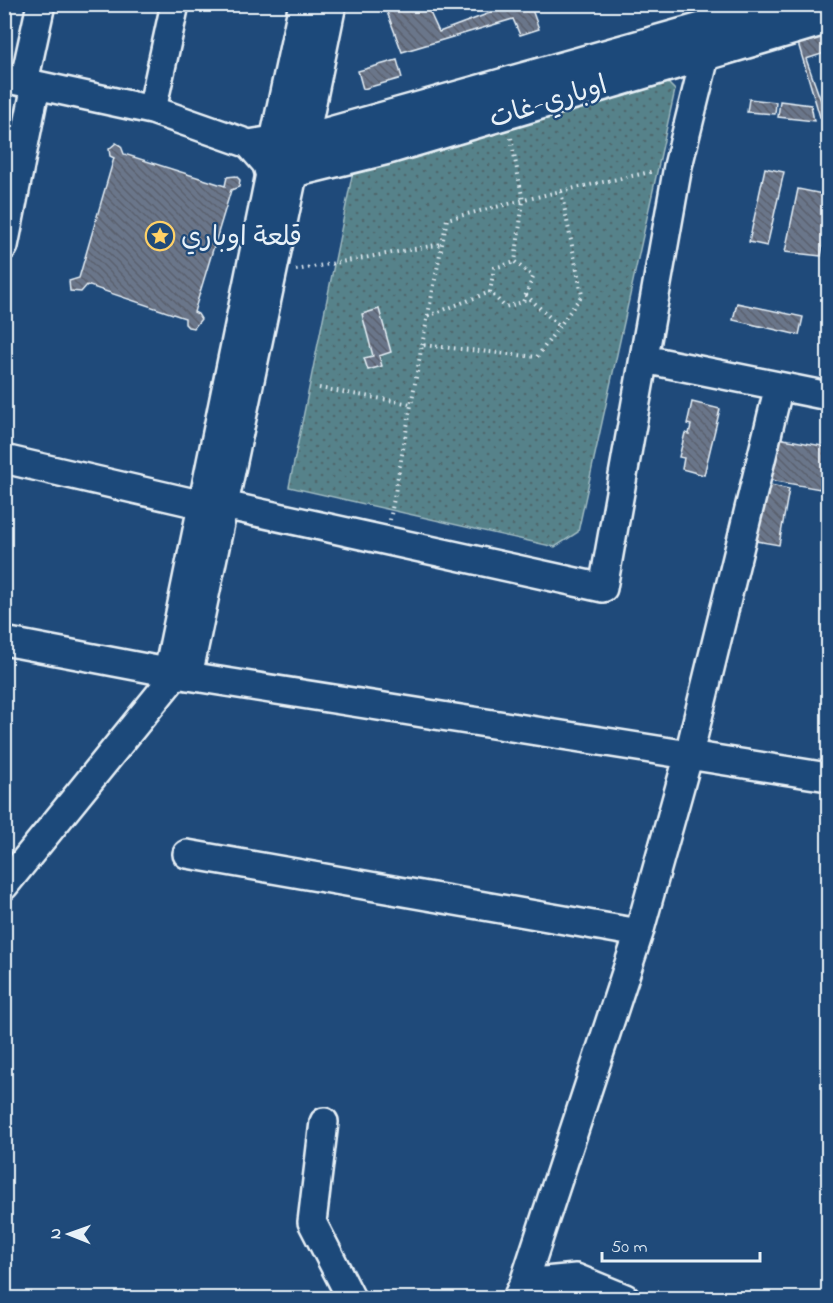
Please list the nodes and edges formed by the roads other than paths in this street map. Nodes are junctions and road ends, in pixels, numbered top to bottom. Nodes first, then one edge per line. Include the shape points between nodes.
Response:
1 (41, 4) edge
2 (175, 4) edge
3 (306, 4) edge
4 (329, 4) edge
5 (793, 4) edge
6 (828, 17) edge
7 (709, 29) edge
8 (22, 82) edge
9 (152, 110) junction
10 (279, 153) junction
11 (4, 246) edge
12 (644, 359) junction
13 (779, 386) junction
14 (828, 396) edge
15 (4, 459) edge
16 (213, 505) junction
17 (4, 641) edge
18 (178, 674) junction
19 (688, 754) junction
20 (828, 777) edge
21 (187, 854) dead end
22 (4, 886) edge
23 (639, 933) junction
24 (324, 1122) dead end
25 (521, 1291) edge
26 (351, 1299) edge
27 (625, 1299) edge

1 - 8 street
2 - 9 street
3 - 10 highway
4 - 10 highway
5 - 7 highway, اوباري-غات
6 - 7 highway, اوباري-غات
7 - 10 highway, اوباري-غات
7 - 10 highway, اوباري-غات via 506,113 388,147
7 - 12 street via 678,166
8 - 9 street
8 - 11 street
9 - 10 street
10 - 16 street
10 - 16 street via 272,274
12 - 13 street
12 - 16 street via 603,588
13 - 14 street
13 - 19 street
15 - 16 street
16 - 18 street
17 - 18 street
18 - 19 street
18 - 22 street
19 - 20 street
19 - 23 street
21 - 23 street
23 - 25 street
24 - 26 street via 312,1222
25 - 27 street via 576,1278

